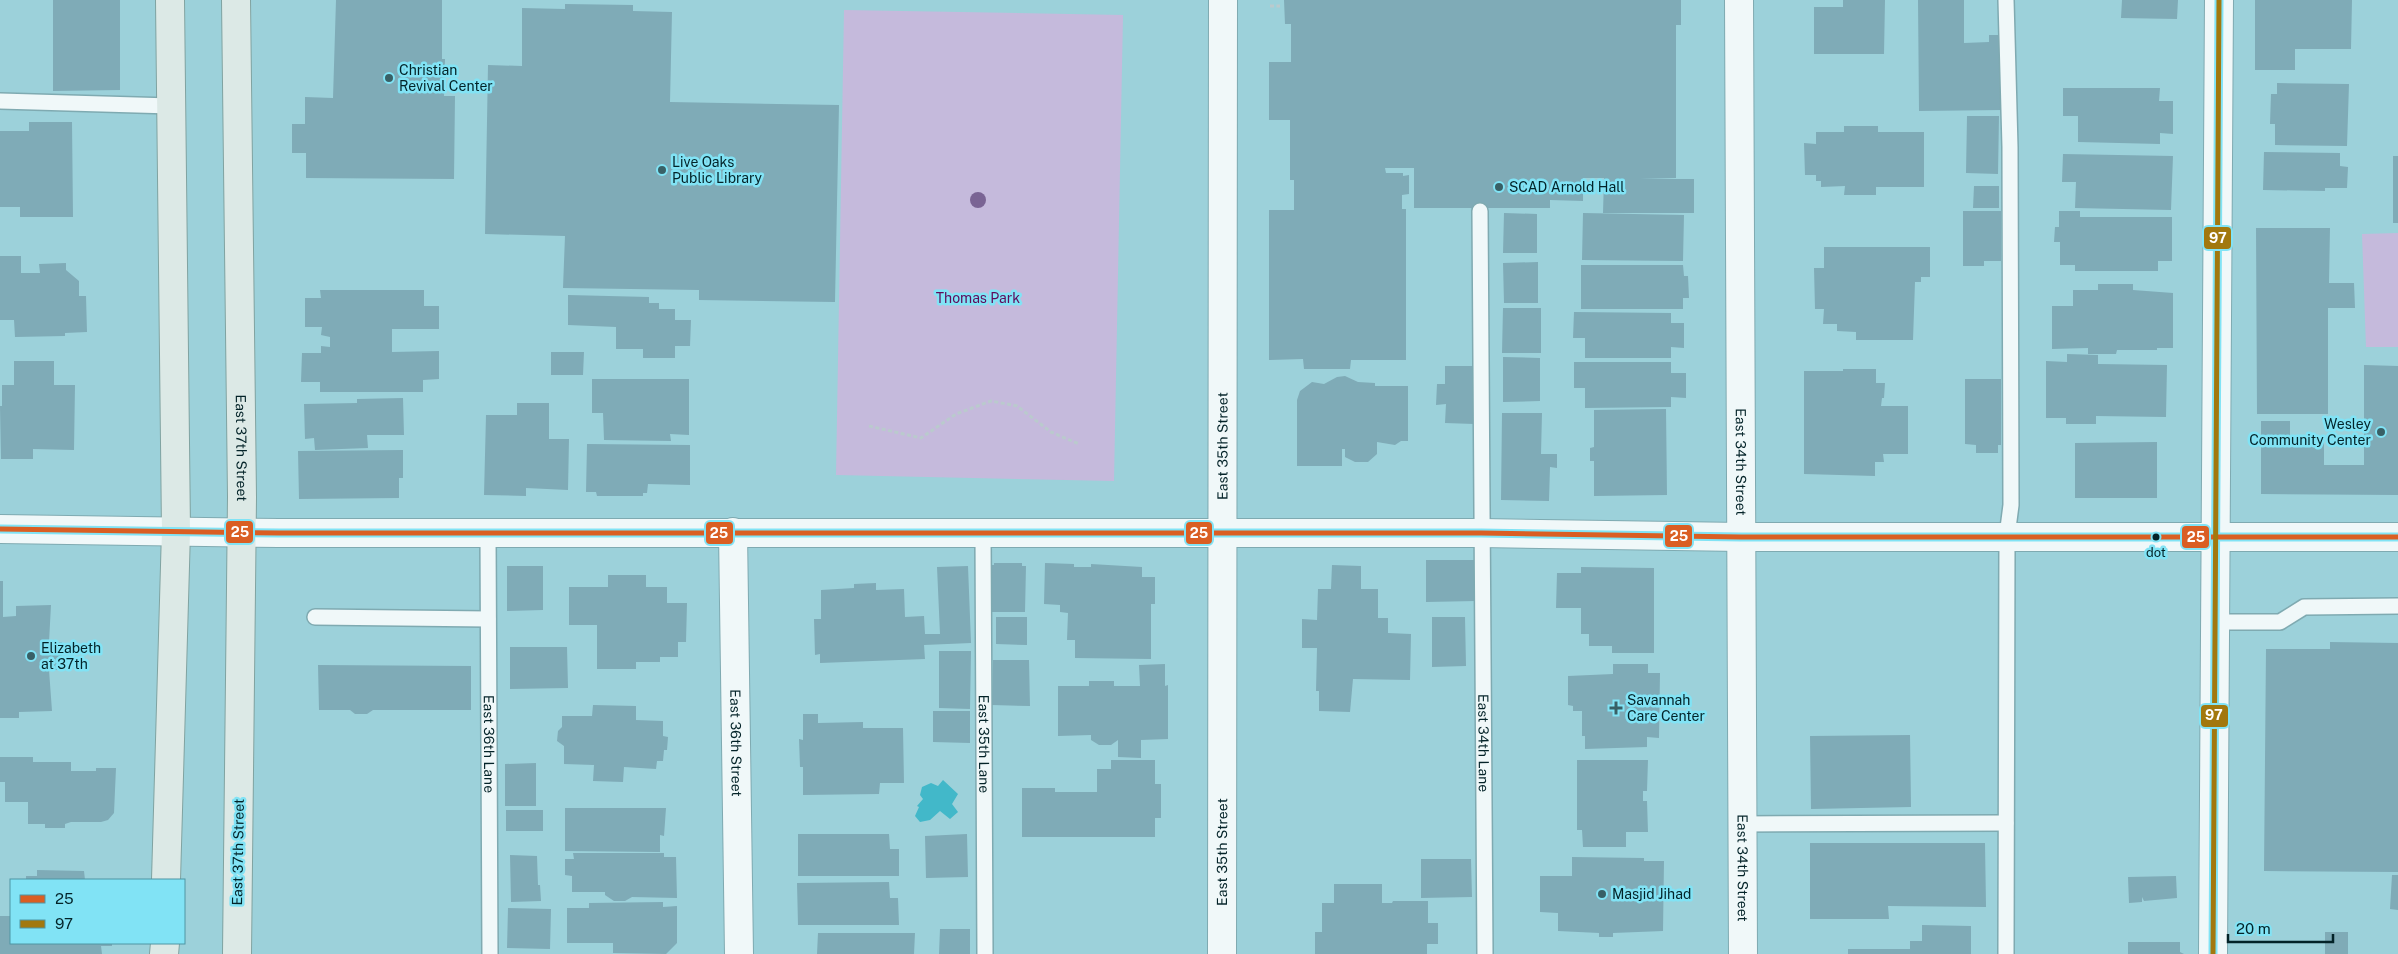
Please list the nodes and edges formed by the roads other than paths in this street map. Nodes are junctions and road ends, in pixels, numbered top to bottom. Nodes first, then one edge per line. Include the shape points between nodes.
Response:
1 (170, 0) edge
2 (236, 0) edge
3 (1223, 0) edge
4 (1739, 0) edge
5 (2006, 0) edge
6 (2219, 0) edge
7 (0, 101) edge
8 (171, 106) junction
9 (1480, 211) dead end
10 (0, 529) edge
11 (176, 531) junction
12 (733, 532) junction
13 (242, 533) junction
14 (1481, 533) junction
15 (488, 534) junction
16 (983, 534) junction
17 (1222, 535) junction
18 (2007, 536) junction
19 (2216, 536) junction
20 (1741, 537) junction
21 (2398, 537) edge
22 (2398, 606) edge
23 (315, 617) dead end
24 (488, 619) junction
25 (2215, 622) junction
26 (2006, 823) junction
27 (1742, 824) junction
28 (166, 879) edge
29 (237, 954) edge
30 (490, 954) edge
31 (739, 954) edge
32 (984, 954) edge
33 (1222, 954) edge
34 (1484, 954) edge
35 (1743, 954) edge
36 (2006, 954) edge
37 (2213, 954) edge

1 - 8 main road
2 - 13 main road, East 37th Street
3 - 17 street, East 35th Street
4 - 20 street, East 34th Street
5 - 18 lane via 2011,341 2011,505
6 - 19 street
7 - 8 lane
8 - 11 main road
9 - 14 lane, East 34th Lane
10 - 11 street
11 - 13 street
11 - 28 main road
12 - 15 street
12 - 16 street
12 - 31 street, East 36th Street
13 - 15 street
13 - 29 main road, East 37th Street
14 - 17 street
14 - 20 street
14 - 34 lane, East 34th Lane
15 - 24 lane, East 36th Lane
16 - 17 street
16 - 32 lane, East 35th Lane
17 - 33 street, East 35th Street
18 - 19 street
18 - 20 street
18 - 26 lane
19 - 21 street
19 - 25 street
20 - 27 street, East 34th Street
22 - 25 lane via 2304,608 2280,622
23 - 24 lane
24 - 30 lane, East 36th Lane
25 - 37 street
26 - 27 lane
26 - 36 lane
27 - 35 street, East 34th Street

